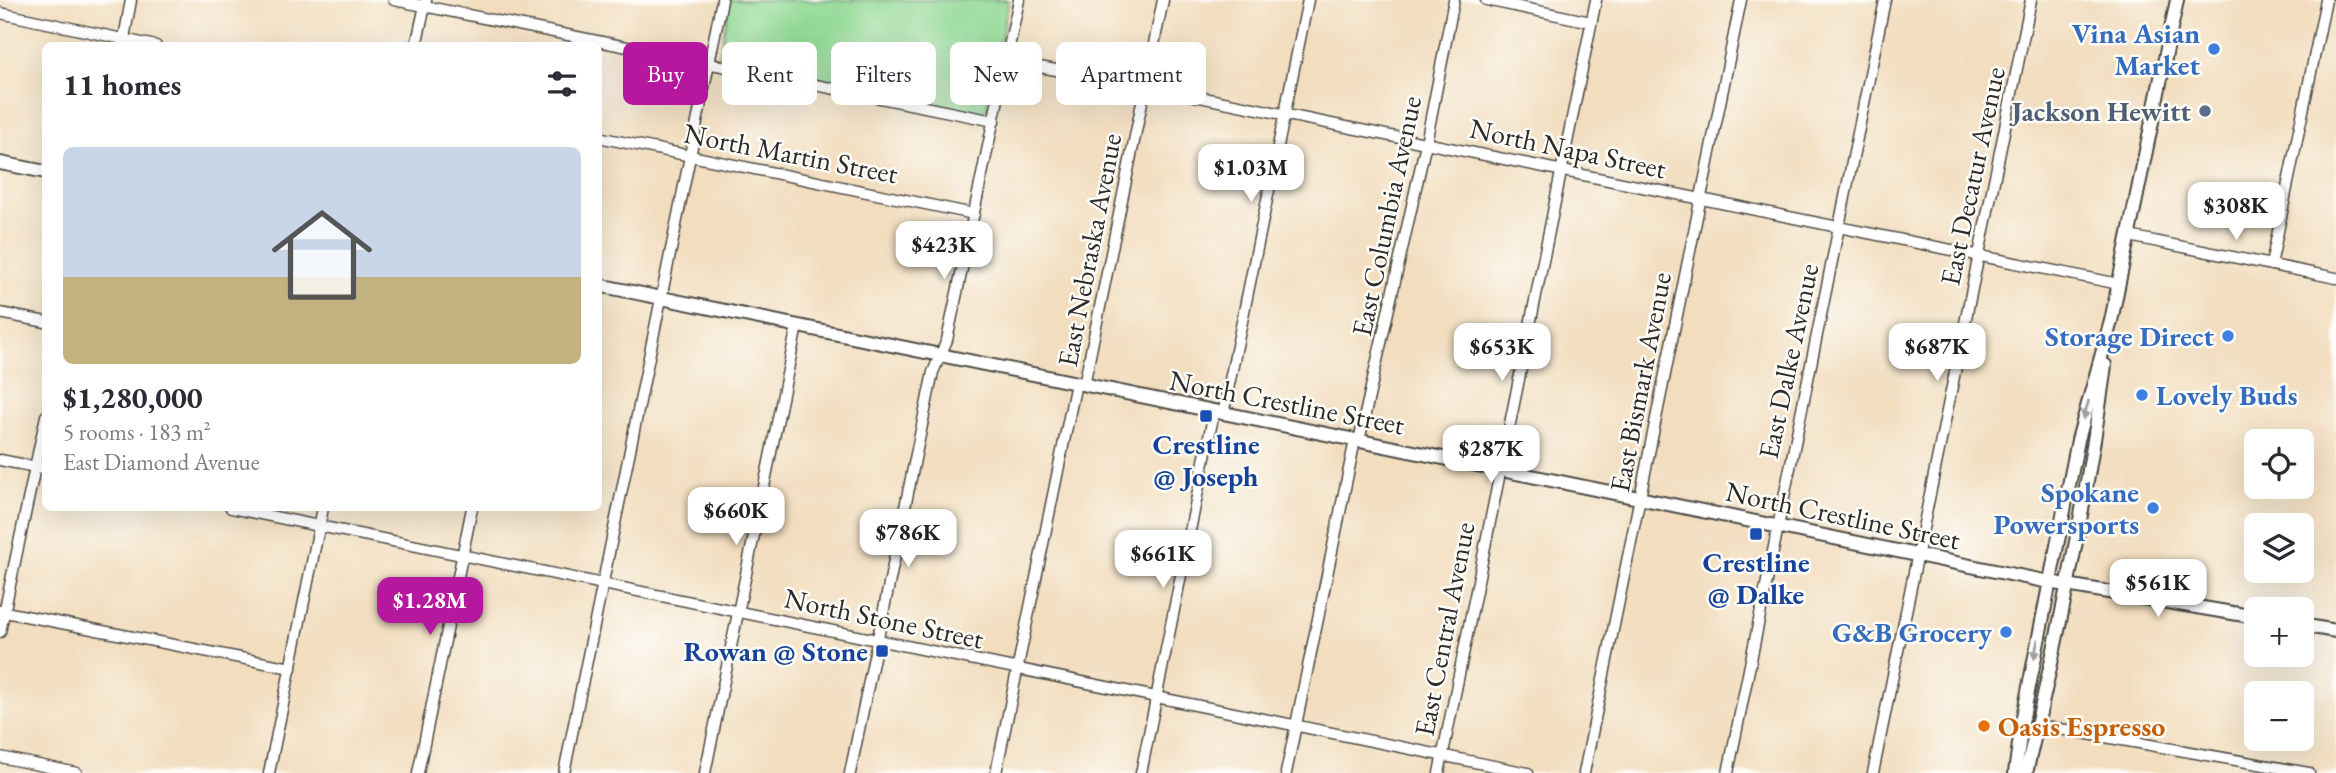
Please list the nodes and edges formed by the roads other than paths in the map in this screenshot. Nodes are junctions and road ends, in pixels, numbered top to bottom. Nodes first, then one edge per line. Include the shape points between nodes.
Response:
1 (131, 0) edge
2 (394, 0) edge
3 (722, 0) edge
4 (1019, 0) edge
5 (1163, 0) edge
6 (1308, 0) edge
7 (1454, 0) edge
8 (1486, 0) edge
9 (1596, 0) edge
10 (1741, 0) edge
11 (1885, 0) edge
12 (2031, 0) edge
13 (2177, 0) edge
14 (2326, 0) edge
15 (425, 3) edge
16 (0, 13) edge
17 (1591, 22) junction
18 (123, 42) edge
19 (417, 42) edge
20 (1010, 42) edge
21 (1154, 42) edge
22 (709, 64) junction
23 (1206, 98) edge
24 (997, 105) edge
25 (1141, 105) edge
26 (1284, 114) junction
27 (994, 121) junction
28 (602, 138) edge
29 (1426, 143) junction
30 (689, 156) junction
31 (0, 163) edge
32 (42, 171) edge
33 (1561, 171) junction
34 (1700, 199) junction
35 (974, 214) junction
36 (1838, 228) junction
37 (2129, 236) junction
38 (1979, 255) junction
39 (2272, 265) junction
40 (2336, 278) edge
41 (2119, 284) junction
42 (602, 286) edge
43 (660, 298) junction
44 (0, 313) edge
45 (42, 321) edge
46 (2111, 321) junction
47 (797, 326) junction
48 (940, 356) junction
49 (1080, 384) junction
50 (1219, 413) junction
51 (1357, 441) junction
52 (0, 460) edge
53 (40, 468) edge
54 (1500, 470) junction
55 (1639, 499) junction
56 (246, 511) edge
57 (322, 511) edge
58 (470, 511) edge
59 (319, 526) junction
60 (1777, 526) junction
61 (462, 555) junction
62 (1916, 555) junction
63 (2049, 582) junction
64 (602, 584) junction
65 (2066, 585) junction
66 (2, 611) edge
67 (738, 612) junction
68 (2244, 615) edge
69 (2314, 627) edge
70 (2336, 631) edge
71 (0, 632) edge
72 (877, 640) junction
73 (291, 668) junction
74 (1018, 669) junction
75 (1157, 698) junction
76 (2037, 725) junction
77 (1296, 726) junction
78 (1442, 756) junction
79 (0, 757) edge
80 (77, 773) edge
81 (269, 773) edge
82 (418, 773) edge
83 (564, 773) edge
84 (705, 773) edge
85 (850, 773) edge
86 (996, 773) edge
87 (1141, 773) edge
88 (1286, 773) edge
89 (1439, 773) edge
90 (1528, 773) edge
91 (1584, 773) edge
92 (1728, 773) edge
93 (1873, 773) edge
94 (2015, 773) edge
95 (2026, 773) edge
96 (2309, 773) edge

1 - 18 street
2 - 15 street
3 - 22 street
4 - 20 street
5 - 21 street, East Nebraska Avenue
6 - 26 street
7 - 29 street, East Columbia Avenue
8 - 17 street
9 - 17 street, East Central Avenue
10 - 34 street, East Bismark Avenue
11 - 36 street, East Dalke Avenue
12 - 38 street, East Decatur Avenue
13 - 37 main road
14 - 39 street
15 - 19 street
15 - 22 street
16 - 18 street
17 - 33 street, East Central Avenue
22 - 27 street
22 - 30 street
23 - 26 street, North Napa Street
24 - 27 street
25 - 49 street, East Nebraska Avenue
26 - 29 street, North Napa Street
26 - 50 street
27 - 35 street
28 - 30 street, North Martin Street
29 - 33 street, North Napa Street
29 - 51 street, East Columbia Avenue
30 - 35 street, North Martin Street
30 - 43 street
31 - 32 main road
33 - 34 street, North Napa Street
33 - 54 street, East Central Avenue
34 - 36 street, North Napa Street
34 - 55 street, East Bismark Avenue
35 - 48 street
36 - 38 street, North Napa Street
36 - 60 street, East Dalke Avenue
37 - 39 street
37 - 41 main road
38 - 41 street, North Napa Street
38 - 62 street, East Decatur Avenue
39 - 40 street
41 - 46 main road
42 - 43 main road, North Crestline Street
43 - 47 main road, North Crestline Street
43 - 64 street
44 - 45 street
46 -> 63 main road via 2078,440
46 - 65 main road via 2094,445
47 - 48 main road, North Crestline Street
47 - 67 street
48 - 49 main road, North Crestline Street
48 - 72 street
49 - 50 main road, North Crestline Street
49 - 74 street, East Nebraska Avenue
50 - 51 main road, North Crestline Street
50 - 75 street
51 - 54 main road, North Crestline Street
51 - 77 street, East Columbia Avenue
52 - 53 street
53 - 66 street
54 - 55 main road, North Crestline Street
54 - 78 street, East Central Avenue
55 - 60 main road, North Crestline Street
55 - 91 street, East Bismark Avenue
56 - 59 street, North Stone Street
57 - 59 street
58 - 61 street
59 - 61 street, North Stone Street
59 - 73 street
60 - 62 main road, North Crestline Street
60 - 92 street, East Dalke Avenue
61 - 64 street, North Stone Street
61 - 82 street
62 - 63 main road, North Crestline Street
62 - 93 street, East Decatur Avenue
63 - 65 main road, North Crestline Street
63 -> 94 main road
64 - 67 street, North Stone Street
64 - 83 street
65 - 68 main road, North Crestline Street
65 - 76 main road
66 - 71 street
66 - 73 street
67 - 72 street, North Stone Street
67 - 84 street
69 - 70 main road
72 - 74 street, North Stone Street
72 - 85 street
73 - 81 street
74 - 75 street, North Stone Street
74 - 86 street, East Nebraska Avenue
75 - 77 street, North Stone Street
75 - 87 street
76 - 95 main road
76 - 96 street
77 - 78 street, North Stone Street
77 - 88 street, East Columbia Avenue
78 - 89 street, East Central Avenue
78 - 90 street, North Stone Street
79 - 80 street

